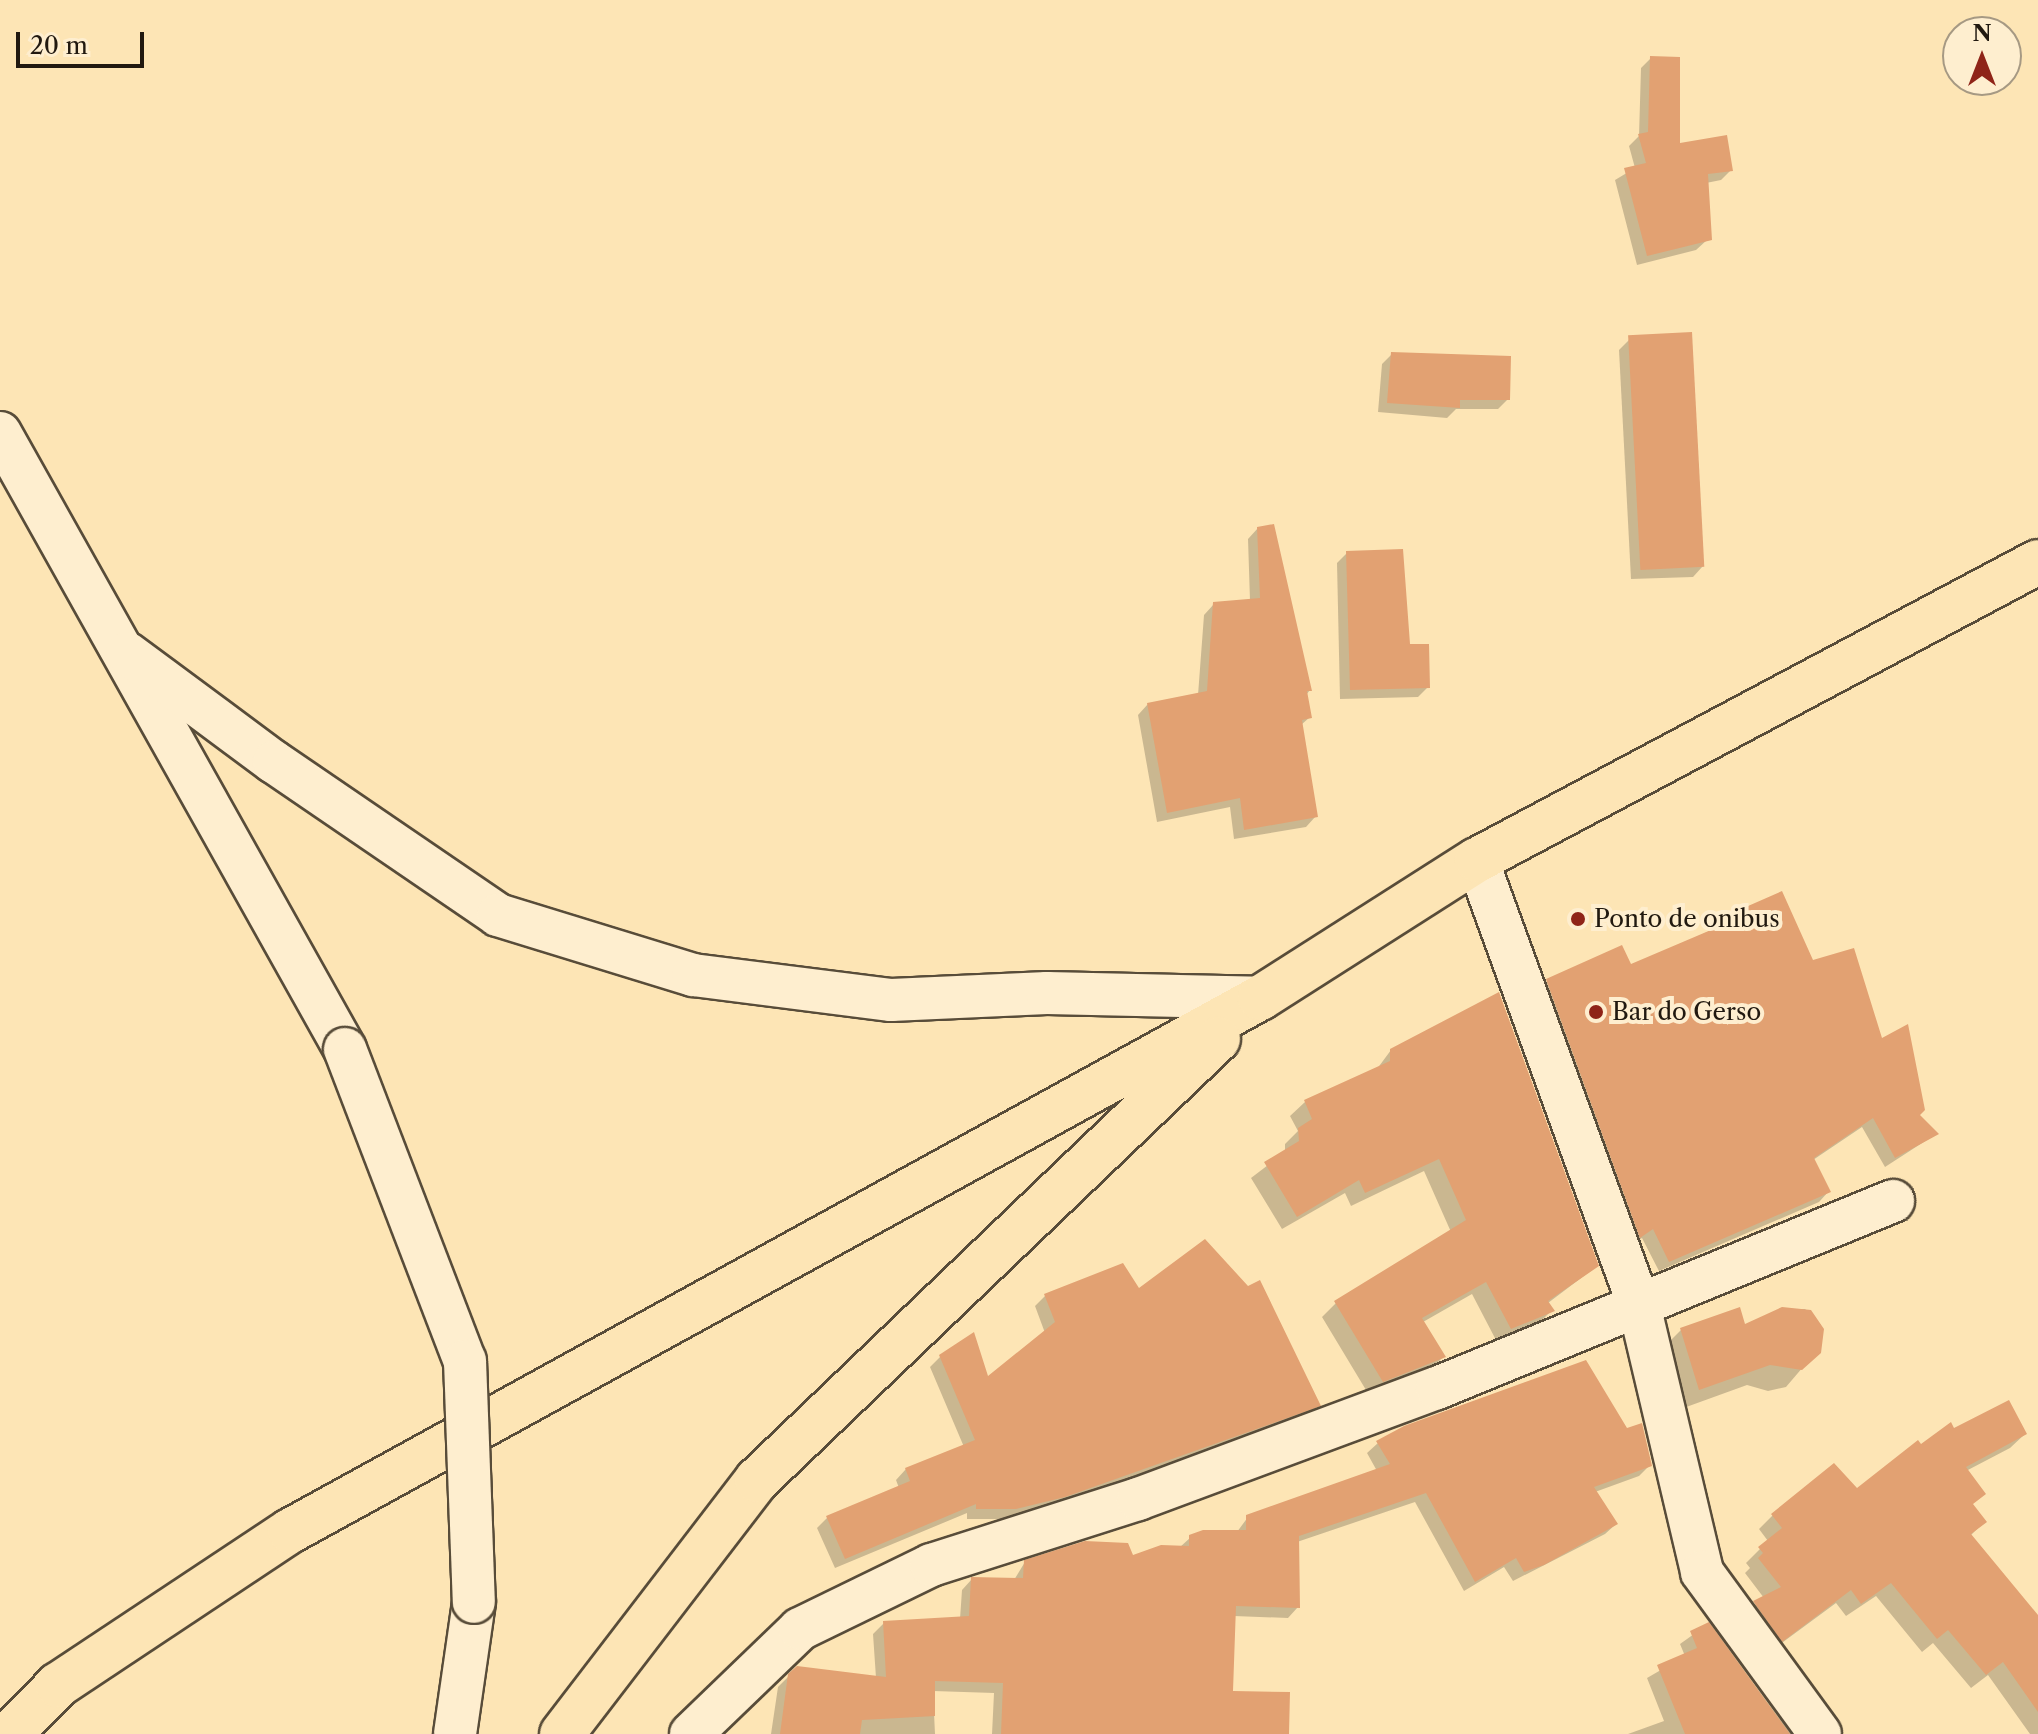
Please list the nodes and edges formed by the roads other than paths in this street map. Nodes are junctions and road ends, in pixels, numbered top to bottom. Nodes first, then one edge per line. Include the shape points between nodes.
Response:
1 (0, 433) edge
2 (2038, 562) edge
3 (127, 653) junction
4 (1477, 860) junction
5 (1260, 998) junction
6 (1893, 1201) dead end
7 (1640, 1309) junction
8 (10, 1734) edge
9 (455, 1734) edge
10 (562, 1734) edge
11 (691, 1734) edge
12 (1820, 1734) edge

1 - 3 street
2 - 4 main road
3 - 5 street via 274,762 498,915 693,975 891,1000 1047,993
3 - 9 street, bridge via 345,1049 465,1361 474,1602
4 - 5 main road
4 - 7 street
5 - 8 main road via 290,1531 58,1685
5 - 10 main road via 757,1480
6 - 7 street
7 - 11 street via 1138,1499 931,1565 800,1629
7 - 12 street via 1702,1572

